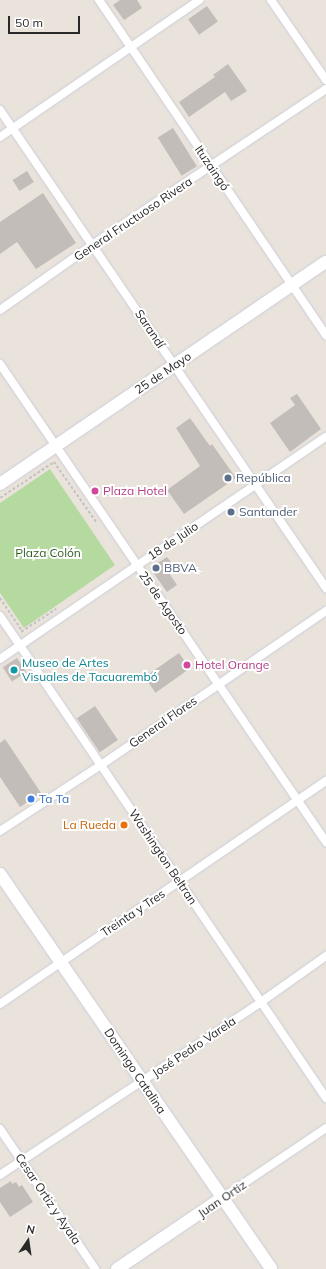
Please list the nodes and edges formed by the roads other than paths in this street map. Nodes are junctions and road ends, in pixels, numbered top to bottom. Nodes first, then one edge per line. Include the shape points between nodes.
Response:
1 (99, 0) edge
2 (199, 0) edge
3 (271, 0) edge
4 (131, 47) junction
5 (326, 80) edge
6 (326, 89) edge
7 (0, 110) edge
8 (12, 128) junction
9 (0, 136) edge
10 (212, 166) junction
11 (92, 245) junction
12 (326, 262) edge
13 (292, 284) junction
14 (0, 310) edge
15 (326, 335) edge
16 (0, 364) edge
17 (174, 365) junction
18 (326, 437) edge
19 (55, 446) junction
20 (0, 484) edge
21 (256, 485) junction
22 (136, 566) junction
23 (326, 588) edge
24 (326, 612) edge
25 (0, 616) edge
26 (20, 646) junction
27 (0, 659) edge
28 (218, 684) junction
29 (101, 765) junction
30 (326, 781) edge
31 (299, 801) junction
32 (0, 831) edge
33 (326, 842) edge
34 (0, 874) edge
35 (179, 882) junction
36 (326, 956) edge
37 (62, 962) junction
38 (261, 1002) junction
39 (0, 1004) edge
40 (142, 1082) junction
41 (326, 1098) edge
42 (326, 1128) edge
43 (0, 1129) edge
44 (22, 1160) junction
45 (0, 1175) edge
46 (222, 1198) junction
47 (95, 1269) edge
48 (117, 1269) edge
49 (271, 1269) edge

1 - 4 street, Ituzaingó
2 - 4 street
3 - 5 street
4 - 8 street
4 - 10 street, Ituzaingó
6 - 10 street, General Fructuoso Rivera
7 - 8 street, Sarandí
8 - 9 street
8 - 11 street, Sarandí
10 - 11 street, General Fructuoso Rivera
10 - 13 street, Ituzaingó
11 - 14 street, General Fructuoso Rivera
11 - 17 street, Sarandí
12 - 13 street, 25 de Mayo
13 - 15 street, Ituzaingó
13 - 17 street, 25 de Mayo
16 - 19 street, 25 de Agosto
17 - 19 street, 25 de Mayo
17 - 21 street, Sarandí
18 - 21 street, 18 de Julio
19 - 20 street, 25 de Mayo
19 - 22 street, 25 de Agosto
21 - 22 street, 18 de Julio
21 - 23 street, Sarandí
22 - 26 street, 18 de Julio
22 - 28 street, 25 de Agosto
24 - 28 street, General Flores
25 - 26 street, Washington Beltran
26 - 27 street, 18 de Julio
26 - 29 street, Washington Beltran
28 - 29 street, General Flores
28 - 31 street, 25 de Agosto
29 - 32 street, General Flores
29 - 35 street, Washington Beltran
30 - 31 street, Treinta y Tres
31 - 33 street, 25 de Agosto
31 - 35 street, Treinta y Tres
34 - 37 street, Domingo Catalina
35 - 37 street, Treinta y Tres
35 - 38 street, Washington Beltran
36 - 38 street, José Pedro Varela
37 - 39 street, Treinta y Tres
37 - 40 street, Domingo Catalina
38 - 40 street, José Pedro Varela
38 - 41 street, Washington Beltran
40 - 44 street, José Pedro Varela
40 - 46 street, Domingo Catalina
42 - 46 street, Juan Ortiz
43 - 44 street, Cesar Ortiz y Ayala
44 - 45 street, José Pedro Varela
44 - 47 street, Cesar Ortiz y Ayala
46 - 48 street, Juan Ortiz
46 - 49 street, Domingo Catalina

